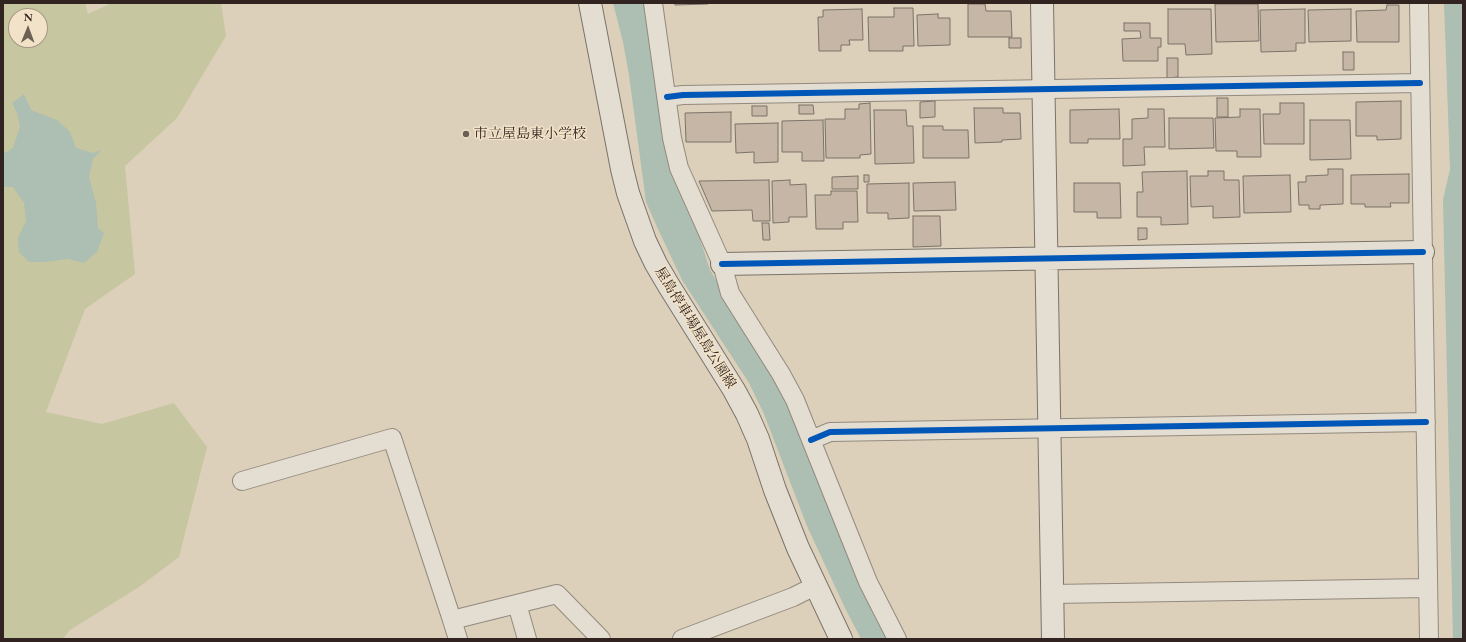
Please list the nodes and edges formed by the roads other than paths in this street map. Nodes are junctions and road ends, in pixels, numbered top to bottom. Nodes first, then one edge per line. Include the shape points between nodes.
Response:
1 (590, 3) edge
2 (653, 3) edge
3 (1042, 3) edge
4 (1419, 3) edge
5 (1420, 83) junction
6 (1044, 89) junction
7 (667, 97) junction
8 (1423, 252) junction
9 (1046, 259) junction
10 (722, 264) junction
11 (1426, 422) junction
12 (1050, 429) junction
13 (811, 440) junction
14 (242, 481) dead end
15 (815, 586) junction
16 (1428, 588) junction
17 (1052, 594) junction
18 (517, 604) junction
19 (452, 620) junction
20 (458, 639) edge
21 (527, 639) edge
22 (601, 639) edge
23 (682, 639) edge
24 (841, 639) edge
25 (897, 639) edge
26 (1053, 639) edge
27 (1429, 639) edge

1 - 15 street, 屋島停車場屋島公園線 via 622,168 636,218 656,264 747,414
2 - 7 street
3 - 6 street
4 - 5 street
5 - 6 street
5 - 8 street
6 - 7 street
6 - 9 street
7 - 10 street via 672,138 680,168
8 - 9 street
8 - 11 street
9 - 10 street
9 - 12 street
10 - 13 street via 730,293 788,387
11 - 12 street
11 - 16 street
12 - 13 street via 830,432
12 - 17 street
13 - 25 street via 868,582
14 - 19 street via 392,438
15 - 23 street via 793,597
15 - 24 street, 屋島停車場屋島公園線
16 - 17 street
16 - 27 street
17 - 26 street
18 - 19 street
18 - 21 street
18 - 22 street via 557,594
19 - 20 street

